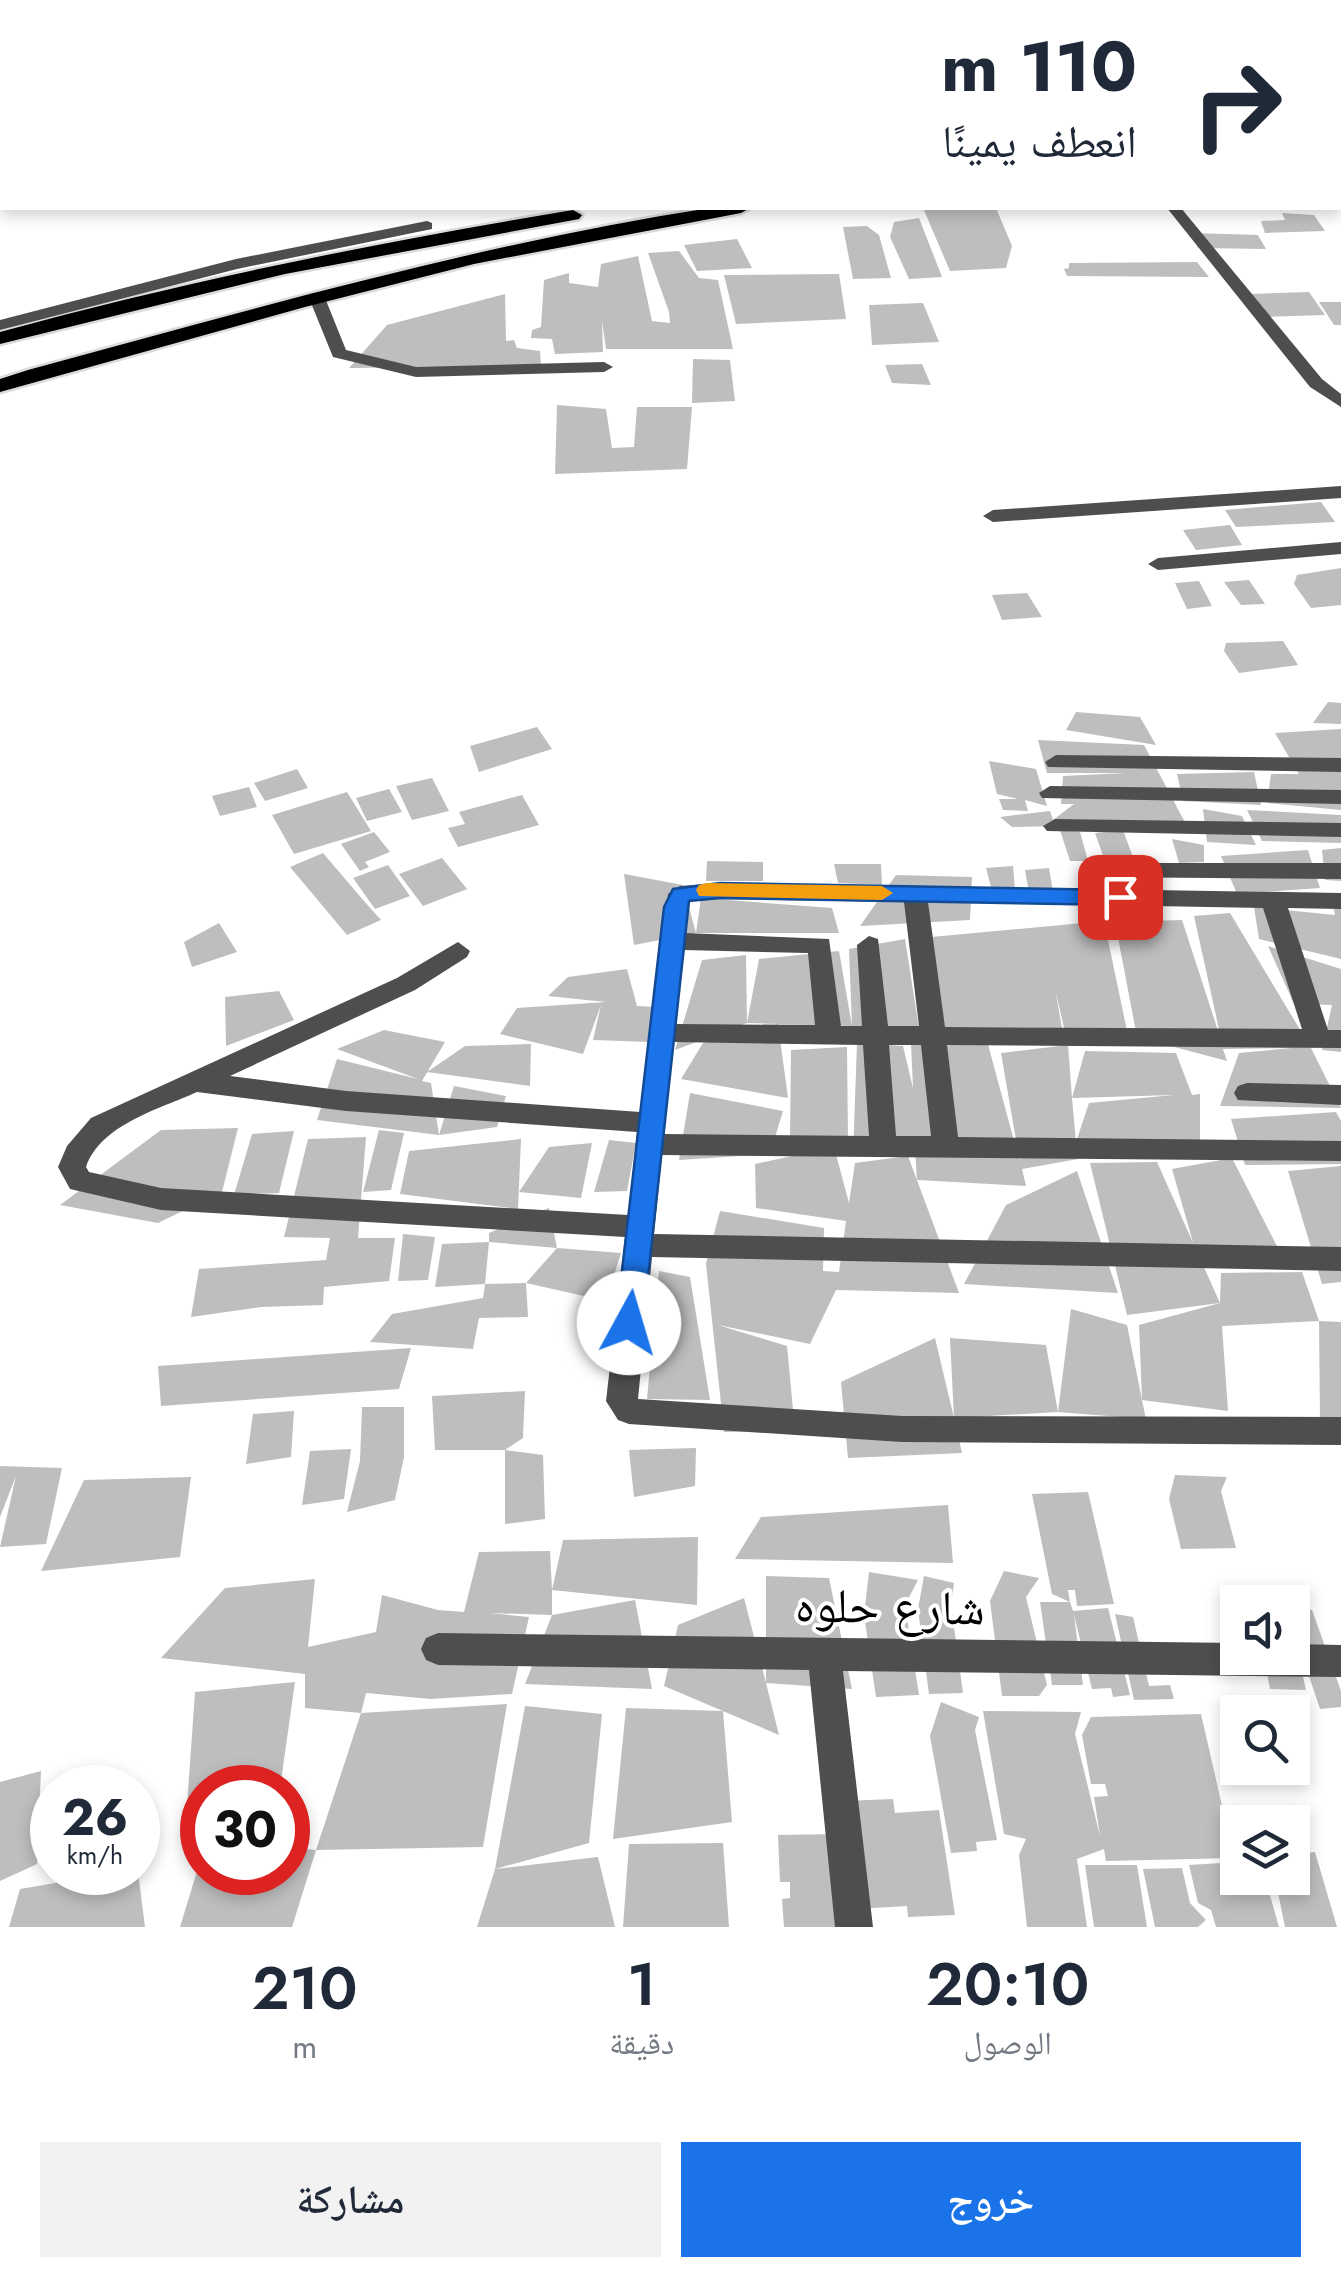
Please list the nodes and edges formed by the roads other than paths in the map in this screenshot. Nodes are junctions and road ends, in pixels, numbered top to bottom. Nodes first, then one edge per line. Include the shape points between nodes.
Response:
1 (606, 210) edge
2 (729, 210) edge
3 (1176, 210) edge
4 (427, 226) dead end
5 (318, 298) junction
6 (0, 325) edge
7 (0, 338) edge
8 (604, 366) dead end
9 (0, 373) edge
10 (35, 374) junction
11 (1316, 383) junction
12 (1341, 383) edge
13 (0, 386) edge
14 (1341, 402) edge
15 (1341, 492) edge
16 (993, 516) dead end
17 (1341, 548) edge
18 (1158, 564) dead end
19 (1056, 762) dead end
20 (1341, 766) edge
21 (1050, 793) dead end
22 (1341, 796) edge
23 (1056, 826) dead end
24 (1341, 830) edge
25 (1099, 870) dead end
26 (1341, 871) edge
27 (915, 894) junction
28 (1273, 900) junction
29 (1341, 901) edge
30 (672, 941) junction
31 (870, 945) dead end
32 (458, 951) dead end
33 (663, 1033) junction
34 (829, 1034) junction
35 (875, 1036) junction
36 (933, 1036) junction
37 (1329, 1039) edge
38 (197, 1082) junction
39 (1247, 1093) dead end
40 (1341, 1095) edge
41 (648, 1134) junction
42 (883, 1146) junction
43 (946, 1148) junction
44 (1341, 1151) edge
45 (638, 1236) junction
46 (1341, 1260) edge
47 (1341, 1431) edge
48 (438, 1649) dead end
49 (824, 1653) junction
50 (1341, 1661) edge
51 (854, 1927) edge

1 - 7 highway via 223,282
2 - 5 highway via 539,242
3 - 11 street
4 - 6 street via 236,264
5 - 8 street via 339,354 404,371
5 - 10 highway
9 - 10 highway
10 - 13 highway
11 - 12 street
11 - 14 street
15 - 16 street
17 - 18 street
19 - 20 street
21 - 22 street
23 - 24 street
25 - 26 street
27 - 28 street
27 - 30 street via 690,890 680,894
27 - 36 street
28 - 29 street
28 - 37 street
30 - 33 street
30 - 34 street via 820,945
31 - 35 street
32 - 38 street via 406,984
33 - 34 street
33 - 41 street
34 - 35 street
35 - 36 street
35 - 42 street
36 - 37 street
36 - 43 street
38 - 41 street
38 - 45 street via 101,1126 77,1153 72,1168 80,1181 161,1199
39 - 40 street
41 - 42 street
41 - 45 street
42 - 43 street
43 - 44 street
45 - 46 street
45 - 47 street via 621,1401 630,1411 902,1430
48 - 49 street, شارع حلوه
49 - 50 street, شارع حلوه
49 - 51 street

